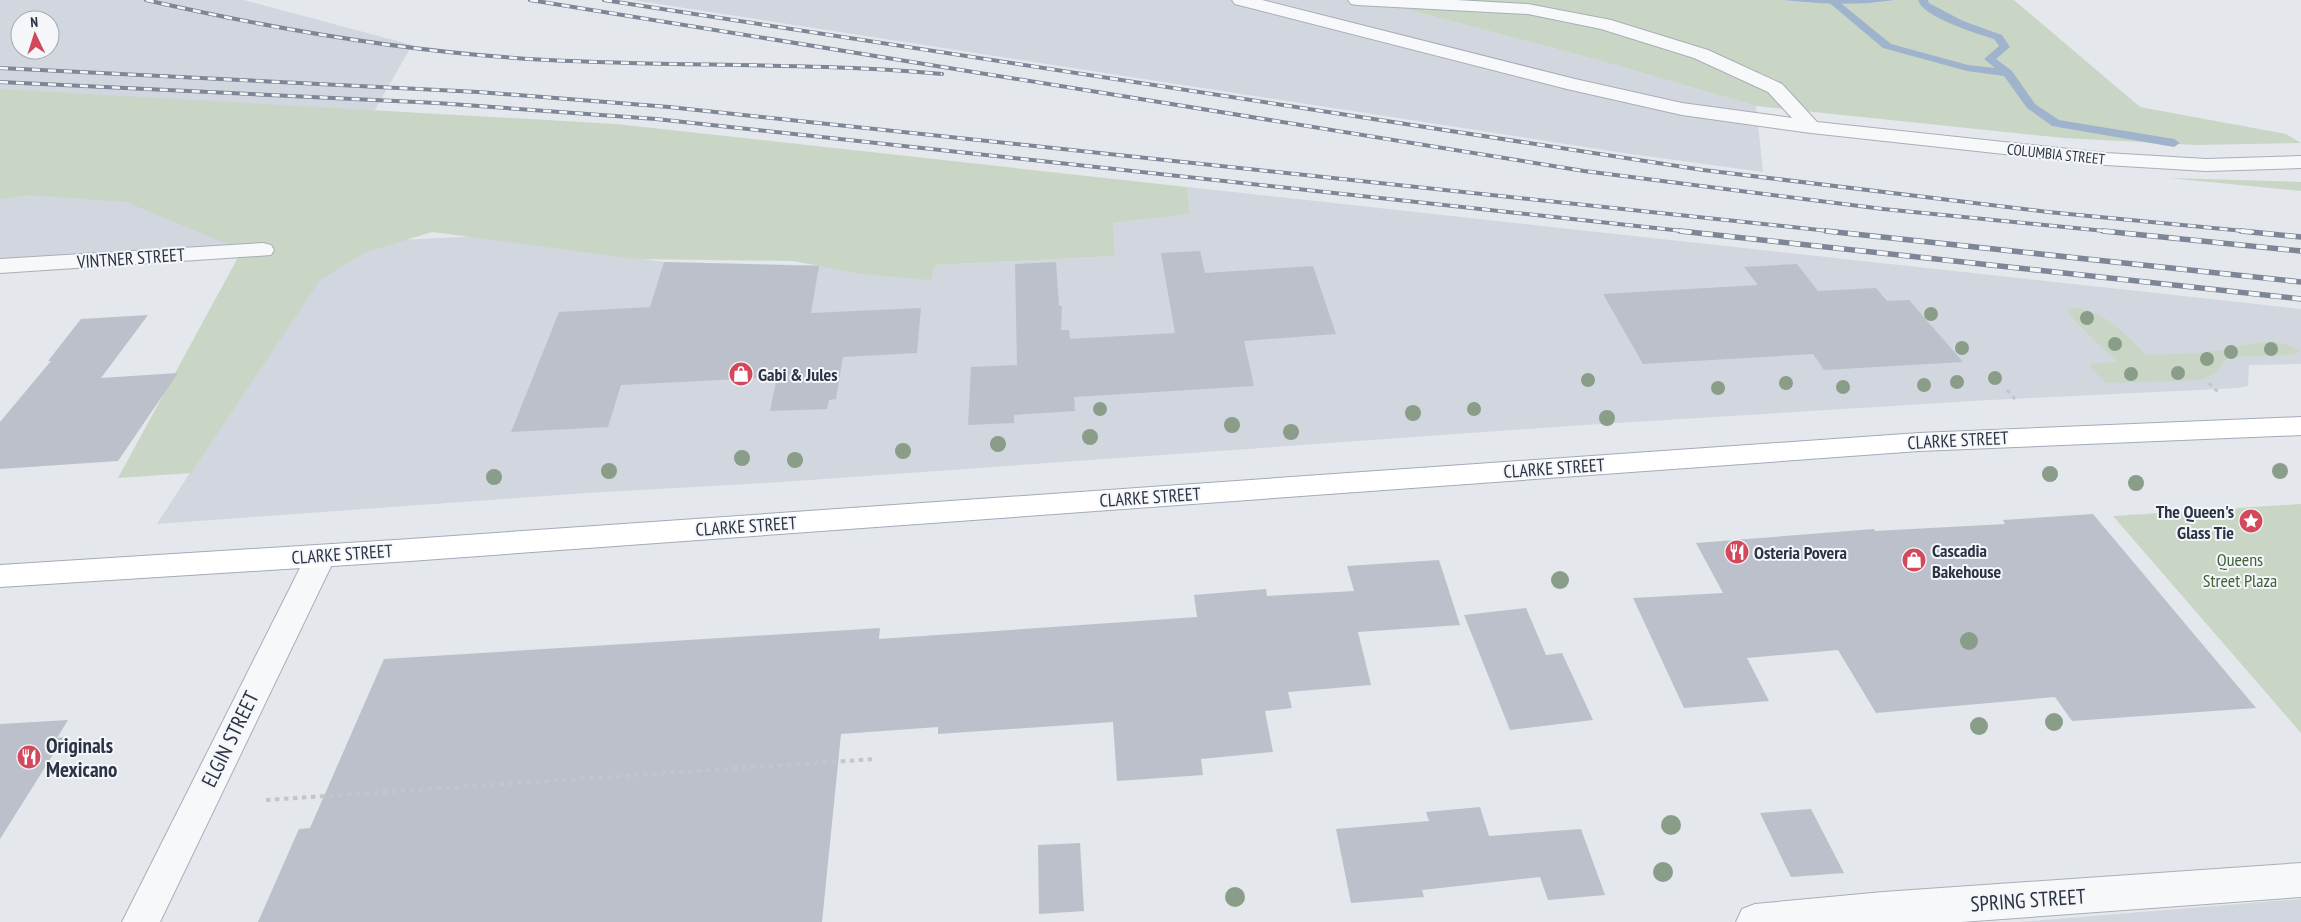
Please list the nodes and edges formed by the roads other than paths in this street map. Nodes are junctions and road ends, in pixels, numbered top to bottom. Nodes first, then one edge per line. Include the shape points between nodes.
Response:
1 (1241, 0) edge
2 (1357, 0) edge
3 (1301, 14) junction
4 (1811, 127) junction
5 (2301, 162) edge
6 (263, 250) dead end
7 (0, 266) edge
8 (2301, 426) edge
9 (321, 556) junction
10 (0, 576) edge
11 (2301, 880) edge
12 (141, 922) edge
13 (1755, 922) edge

1 - 3 street, COLUMBIA STREET
2 - 3 street
2 - 4 street via 1528,9 1605,24 1701,54 1775,88
3 - 4 street, COLUMBIA STREET via 1574,85 1682,109
4 - 5 street, COLUMBIA STREET via 2106,159 2206,165
6 - 7 street, VINTNER STREET
8 - 9 main road, CLARKE STREET via 1909,443
9 - 10 main road, CLARKE STREET
9 - 12 street, ELGIN STREET
11 - 13 street, SPRING STREET

